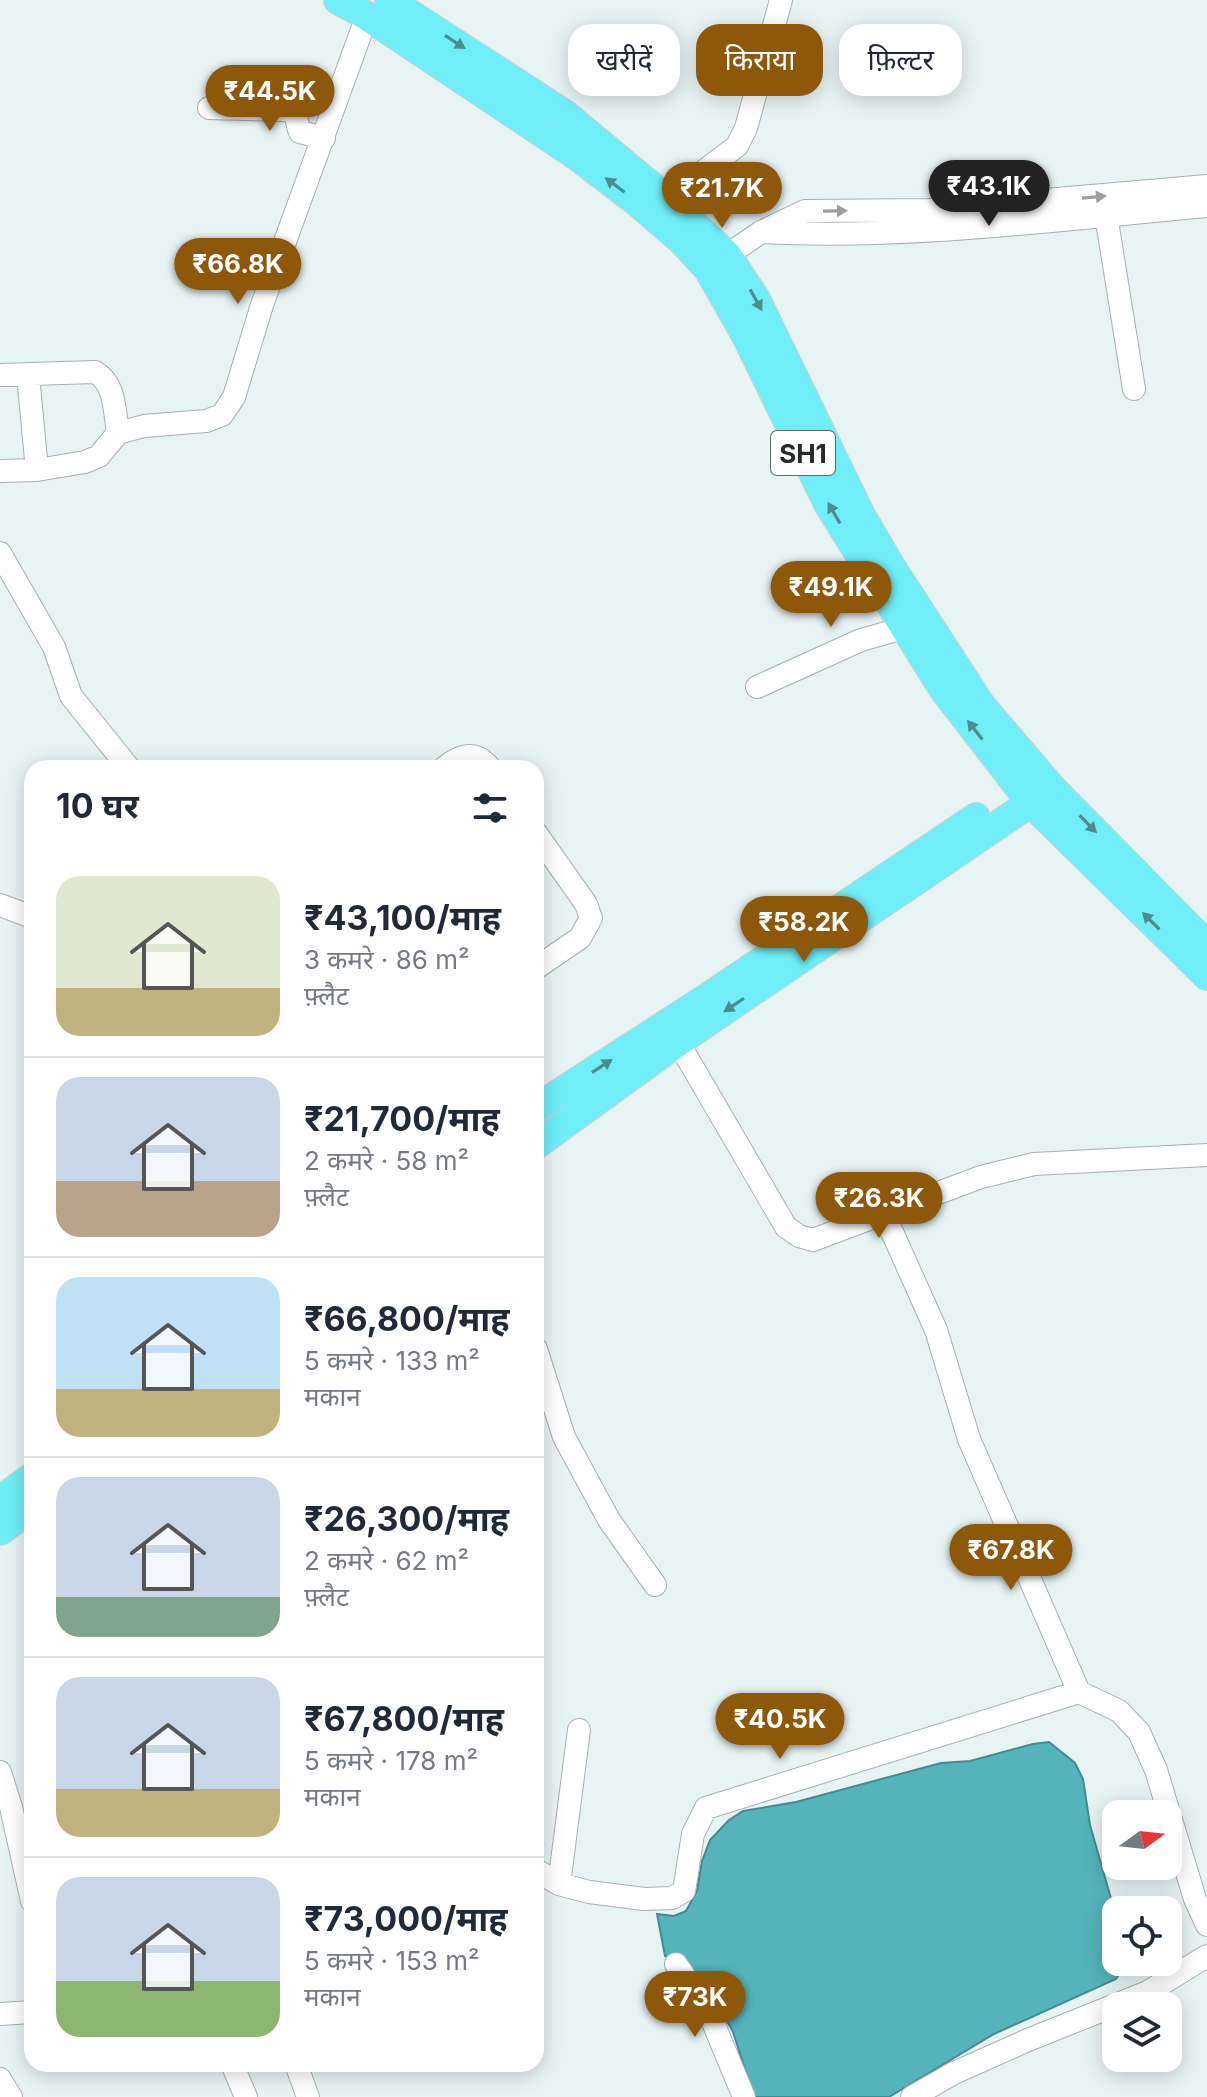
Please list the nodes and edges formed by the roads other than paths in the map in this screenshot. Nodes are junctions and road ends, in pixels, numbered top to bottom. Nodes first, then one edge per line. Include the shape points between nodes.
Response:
1 (338, 0) edge
2 (781, 0) edge
3 (378, 8) edge
4 (209, 108) dead end
5 (324, 138) junction
6 (1207, 186) edge
7 (667, 199) junction
8 (1207, 206) edge
9 (1106, 215) junction
10 (761, 232) junction
11 (718, 262) junction
12 (0, 375) edge
13 (28, 375) junction
14 (1134, 389) dead end
15 (118, 433) junction
16 (37, 470) junction
17 (0, 471) edge
18 (0, 553) edge
19 (915, 625) junction
20 (757, 687) dead end
21 (123, 760) edge
22 (454, 760) edge
23 (483, 760) edge
24 (1036, 788) junction
25 (544, 844) edge
26 (0, 905) edge
27 (24, 914) edge
28 (1207, 945) edge
29 (544, 963) edge
30 (1207, 976) edge
31 (678, 1042) junction
32 (544, 1103) edge
33 (544, 1139) edge
34 (1207, 1155) edge
35 (884, 1214) junction
36 (544, 1374) edge
37 (24, 1483) edge
38 (0, 1500) edge
39 (24, 1514) edge
40 (0, 1531) edge
41 (655, 1585) dead end
42 (1079, 1692) junction
43 (579, 1730) dead end
44 (0, 1772) edge
45 (22, 1805) edge
46 (544, 1875) edge
47 (559, 1884) junction
48 (1207, 1925) edge
49 (1207, 1956) edge
50 (676, 1964) dead end
51 (24, 2012) edge
52 (0, 2014) edge
53 (235, 2072) edge
54 (299, 2072) edge
55 (0, 2079) edge
56 (11, 2097) edge
57 (246, 2097) edge
58 (308, 2097) edge
59 (744, 2097) edge
60 (912, 2097) edge

1 - 3 main road, SH1
2 - 7 street via 737,146
3 - 5 street
3 -> 7 main road, SH1 via 565,114
11 -> 3 main road, SH1 via 683,242
4 - 5 street via 287,110 298,117 300,132
5 - 15 street via 234,397 222,415
10 -> 6 street via 805,211 930,210
7 - 11 main road, SH1
8 - 9 street
9 - 10 street via 990,226
9 - 14 street
10 - 11 street
11 - 19 main road, SH1 via 756,299
12 - 13 street
13 - 15 street via 95,372 106,378
13 - 16 street
15 - 16 street via 99,456
16 - 17 street
18 - 21 street via 54,647 71,696
19 - 20 street via 861,640
19 - 24 main road, SH1 via 981,705
22 - 23 street via 472,754
24 -> 28 main road, SH1
30 -> 24 main road, SH1
24 -> 31 main road
32 -> 24 main road
25 - 29 street via 591,918 580,938
26 - 27 street
31 - 33 main road
31 - 35 street via 786,1227 813,1240
34 - 35 street via 1034,1164 981,1177
35 - 42 street via 936,1330 969,1439
36 - 41 street via 564,1437 609,1520
37 - 38 main road
39 - 40 main road
42 - 47 street via 706,1808 693,1834 684,1891 672,1898 644,1899
42 - 48 street via 1119,1711 1139,1732
43 - 47 street
44 - 45 street
46 - 47 street
49 - 60 street via 1148,1992 1015,2045
50 - 59 street via 707,2008
51 - 52 street
53 - 57 street
54 - 58 street
55 - 56 street

